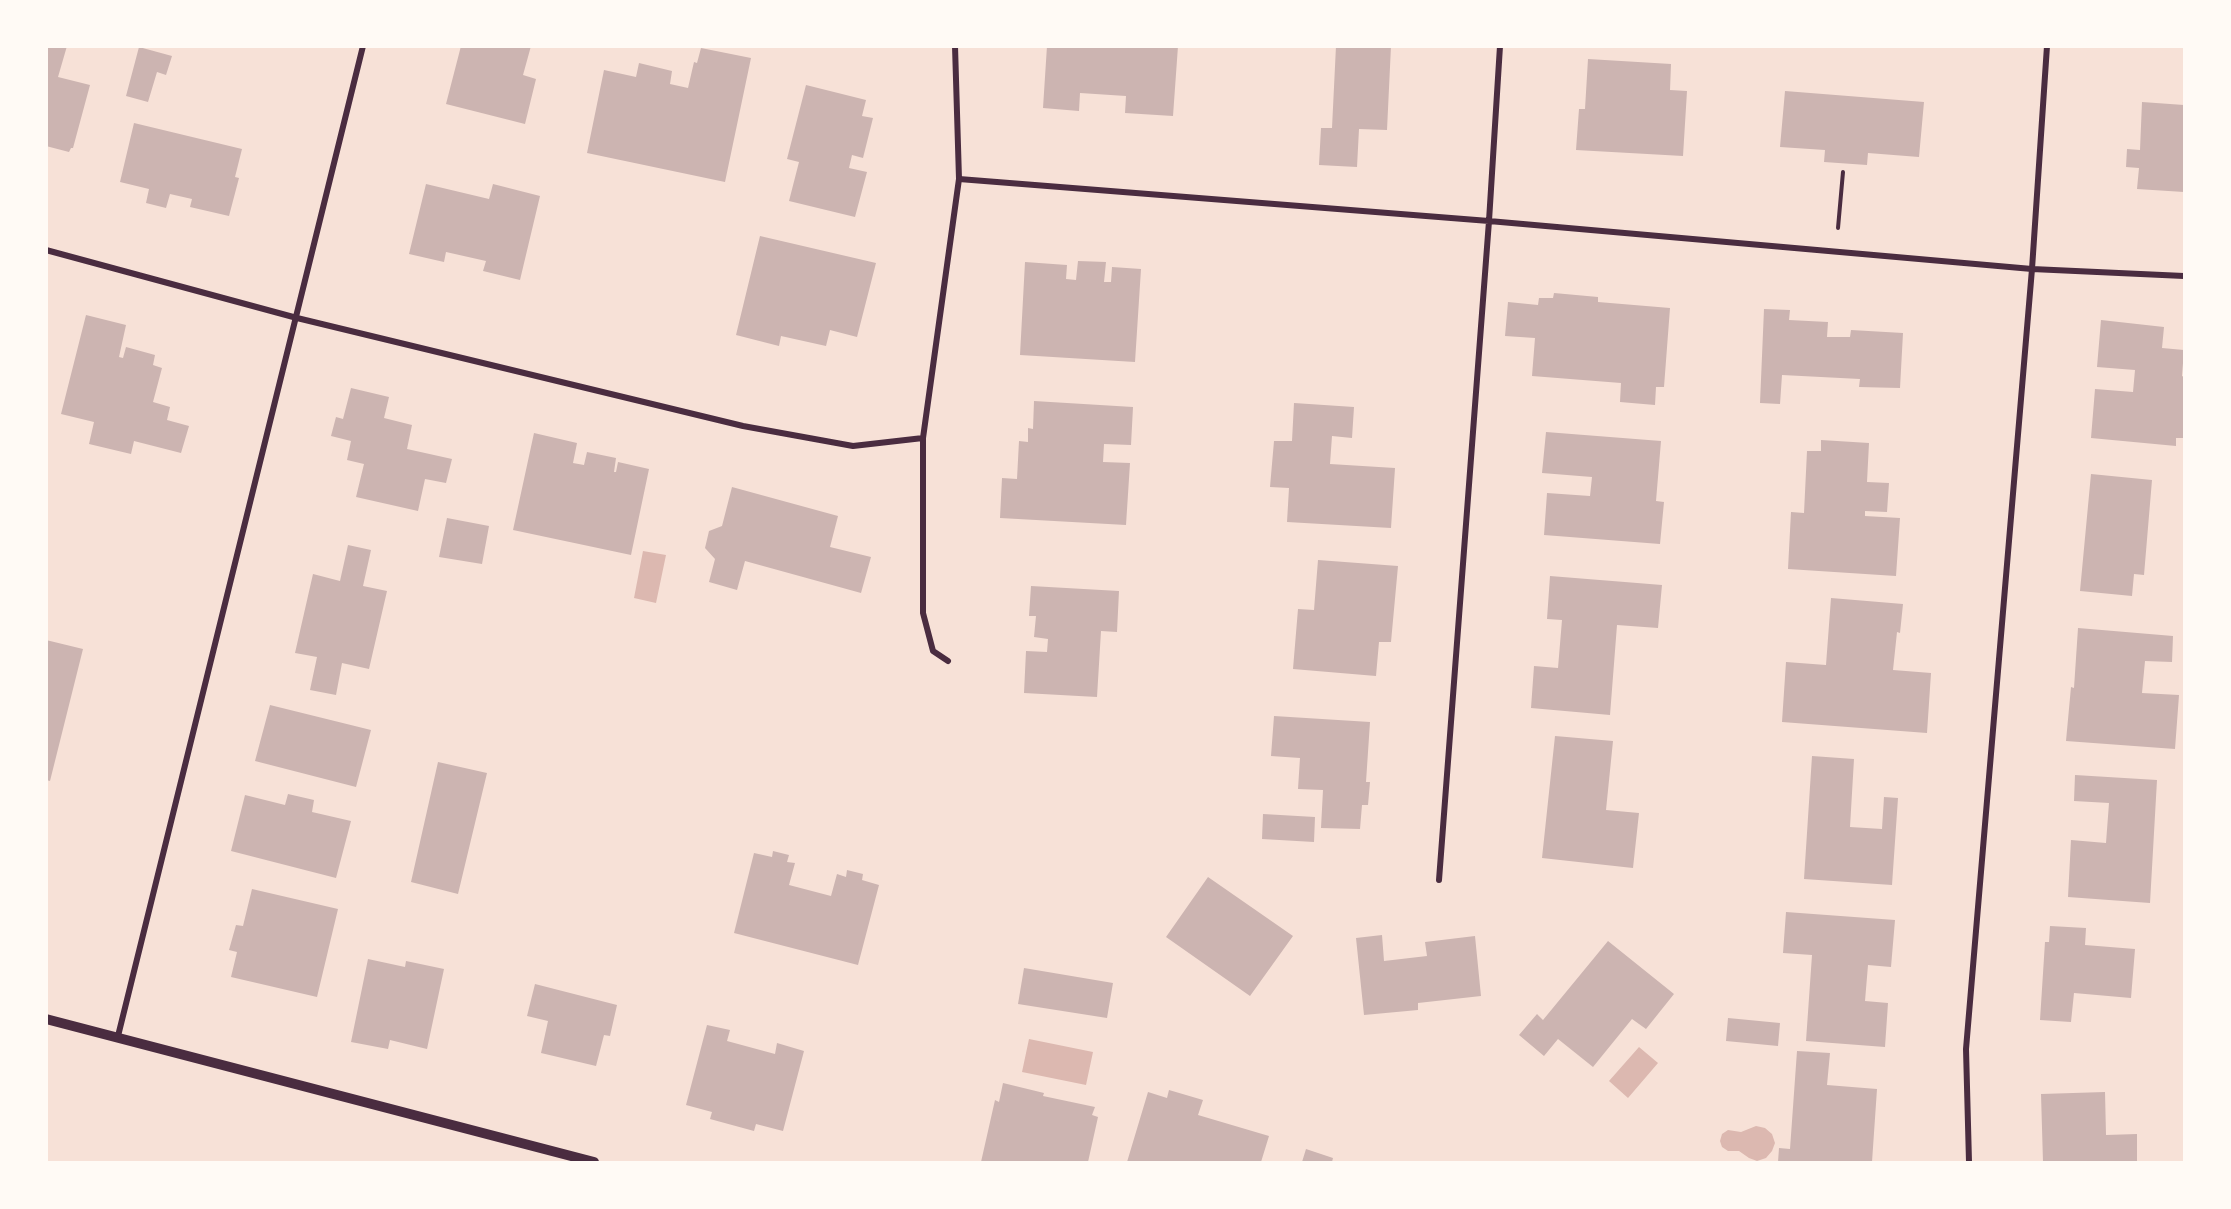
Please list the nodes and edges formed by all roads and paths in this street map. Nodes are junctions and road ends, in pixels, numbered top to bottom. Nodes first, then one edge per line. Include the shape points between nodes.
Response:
1 (363, 46) edge
2 (955, 46) edge
3 (1500, 46) edge
4 (2047, 46) edge
5 (1843, 172) dead end
6 (959, 179) junction
7 (1489, 221) junction
8 (46, 250) edge
9 (1836, 252) junction
10 (2032, 269) junction
11 (2184, 276) edge
12 (297, 318) junction
13 (923, 438) junction
14 (948, 661) dead end
15 (1439, 880) dead end
16 (46, 1019) edge
17 (118, 1036) junction
18 (594, 1162) edge
19 (1970, 1162) edge

1 - 12 street
2 - 6 street
3 - 7 street
4 - 10 street
5 - 9 path
6 - 7 street
6 - 13 street
7 - 9 street
7 - 15 street
8 - 12 street
9 - 10 street
10 - 11 street
10 - 19 street via 1966,1049
12 - 13 street via 743,426 853,446
12 - 17 street
13 - 14 street via 923,613 933,651
16 - 17 street
17 - 18 street

